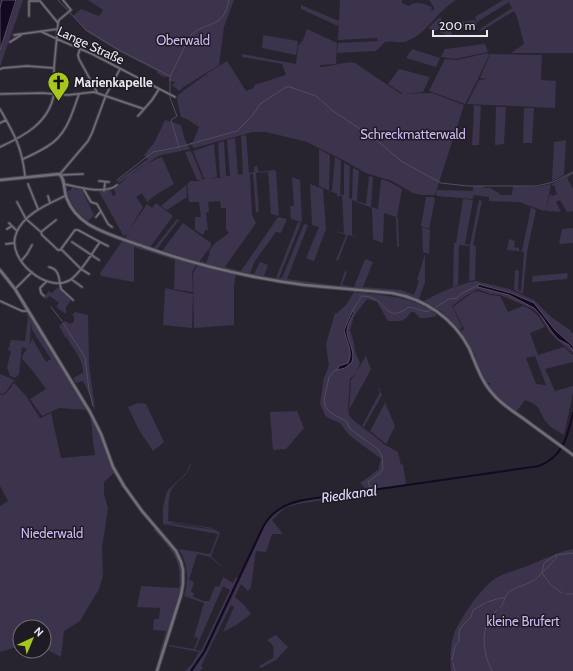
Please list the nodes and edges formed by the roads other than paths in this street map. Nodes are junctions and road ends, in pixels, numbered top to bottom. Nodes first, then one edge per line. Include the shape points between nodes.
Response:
1 (63, 0) edge
2 (29, 16) dead end
3 (58, 23) junction
4 (58, 29) junction
5 (42, 32) junction
6 (21, 35) junction
7 (14, 36) dead end
8 (57, 39) junction
9 (10, 42) dead end
10 (80, 48) junction
11 (54, 68) junction
12 (0, 69) edge
13 (120, 69) junction
14 (159, 89) junction
15 (97, 92) junction
16 (0, 94) edge
17 (54, 94) junction
18 (79, 94) junction
19 (106, 96) junction
20 (175, 97) dead end
21 (144, 108) junction
22 (0, 109) edge
23 (138, 116) dead end
24 (6, 120) junction
25 (0, 123) edge
26 (17, 140) junction
27 (0, 147) edge
28 (23, 159) junction
29 (83, 174) dead end
30 (60, 175) junction
31 (25, 176) junction
32 (0, 180) edge
33 (99, 181) dead end
34 (105, 182) junction
35 (109, 182) dead end
36 (28, 184) dead end
37 (64, 184) junction
38 (117, 185) dead end
39 (84, 188) junction
40 (104, 190) junction
41 (48, 196) dead end
42 (66, 196) junction
43 (17, 202) dead end
44 (50, 203) junction
45 (39, 209) junction
46 (101, 211) junction
47 (96, 217) dead end
48 (26, 219) junction
49 (56, 220) dead end
50 (9, 223) dead end
51 (12, 226) junction
52 (112, 227) dead end
53 (7, 229) dead end
54 (17, 231) junction
55 (41, 232) junction
56 (72, 242) dead end
57 (100, 242) junction
58 (14, 243) junction
59 (6, 244) dead end
60 (32, 245) dead end
61 (108, 246) dead end
62 (61, 250) junction
63 (90, 256) junction
64 (99, 260) dead end
65 (22, 261) junction
66 (49, 267) dead end
67 (81, 268) junction
68 (0, 270) edge
69 (32, 272) junction
70 (89, 274) dead end
71 (71, 280) junction
72 (47, 281) junction
73 (60, 283) junction
74 (82, 287) dead end
75 (15, 289) junction
76 (44, 296) dead end
77 (73, 300) dead end
78 (0, 301) edge
79 (28, 311) junction
80 (573, 455) edge
81 (157, 671) edge

1 - 3 street via 71,10
2 - 3 street via 29,1 40,1
3 - 4 street
4 - 5 street, Lange Straße
4 - 8 street
5 - 6 street, Lange Straße
5 - 8 street, Lange Straße
6 - 7 street, Lange Straße
6 - 9 street, Lange Straße
8 - 10 street, Lange Straße
8 - 11 street
10 - 13 street, Lange Straße
10 - 15 street via 79,59
11 - 12 street via 27,66
11 - 17 street
13 - 14 street, Lange Straße
13 - 19 street
14 - 20 street, Lange Straße
14 - 21 street
15 - 18 street
15 - 19 street
16 - 17 street
17 - 18 street
17 - 26 street via 40,122
18 - 28 street via 70,121 60,137 49,146
19 - 21 street
19 - 30 street via 88,141
21 - 23 street
22 - 24 street
24 - 25 street
24 - 26 street
26 - 27 street
26 - 28 street
28 - 31 street
29 - 30 street
30 - 31 main road via 54,173
30 - 37 main road
31 - 32 main road
33 - 34 street
34 - 35 street
34 - 40 street
36 - 45 street
37 - 39 street
37 - 42 main road
38 - 40 street
39 - 40 street
39 - 46 street via 91,202 97,204
41 - 44 street
42 - 44 street
42 - 80 main road via 72,208 93,226 182,259 303,284 392,293 423,303 440,313 459,332 482,379 498,400
43 - 48 street
44 - 45 street
45 - 48 street
46 - 47 street
46 - 52 street
48 - 54 street
48 - 55 street
49 - 55 street
50 - 51 street
51 - 53 street
51 - 54 street
54 - 58 street
55 - 62 street via 58,250
56 - 63 street
57 - 61 street
57 - 62 street via 77,229
57 - 63 street
58 - 59 street
58 - 65 street
60 - 65 street
62 - 67 street
63 - 64 street
63 - 67 street
65 - 69 street
66 - 73 street via 56,270
67 - 70 street
67 - 71 street
68 - 75 main road
69 - 72 street
69 - 75 street
71 - 73 street
71 - 74 street
72 - 73 street
72 - 76 street via 40,288
73 - 77 street via 60,289
75 - 79 main road
78 - 79 street via 22,311
79 - 81 main road via 93,416 113,467 136,503 176,551 181,562 181,595

